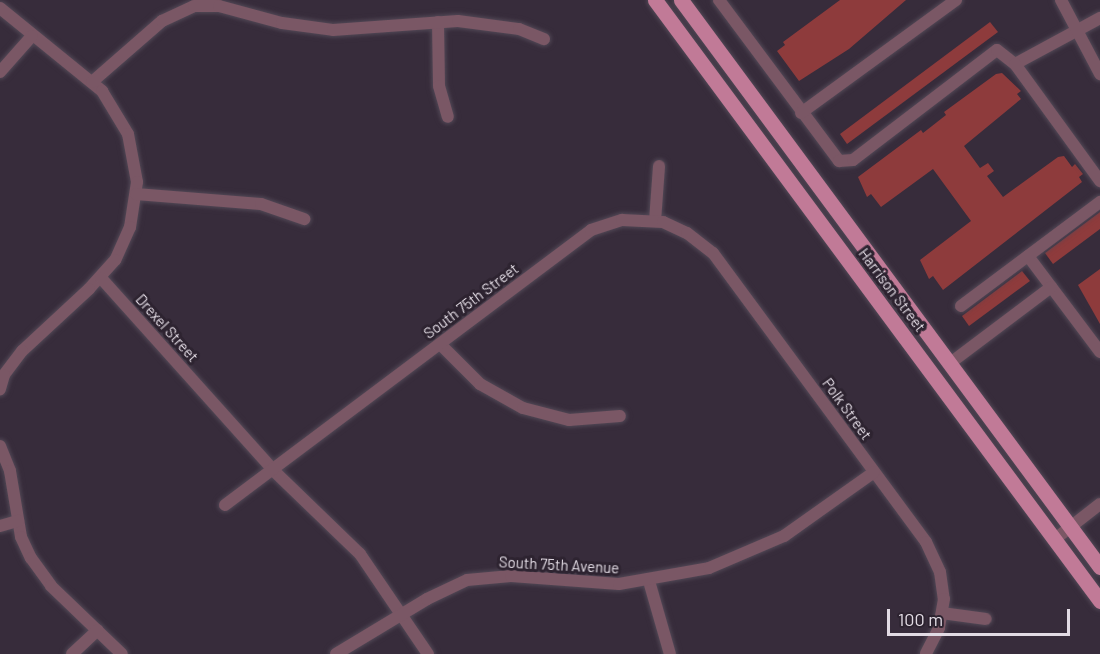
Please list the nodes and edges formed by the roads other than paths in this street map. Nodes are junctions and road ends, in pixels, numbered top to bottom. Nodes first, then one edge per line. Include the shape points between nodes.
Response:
1 (655, 0) edge
2 (681, 0) edge
3 (719, 0) edge
4 (956, 0) edge
5 (1060, 0) edge
6 (180, 5) edge
7 (0, 8) edge
8 (1100, 18) edge
9 (438, 22) junction
10 (1077, 30) junction
11 (32, 36) junction
12 (544, 39) dead end
13 (1015, 64) junction
14 (0, 72) edge
15 (1100, 74) edge
16 (92, 82) junction
17 (801, 113) junction
18 (448, 117) dead end
19 (659, 166) dead end
20 (1100, 181) edge
21 (136, 194) junction
22 (1100, 202) edge
23 (304, 219) dead end
24 (655, 221) junction
25 (1028, 256) junction
26 (101, 278) junction
27 (1051, 287) junction
28 (961, 306) dead end
29 (440, 344) junction
30 (1100, 352) edge
31 (949, 364) junction
32 (0, 387) edge
33 (620, 416) dead end
34 (0, 446) edge
35 (273, 470) junction
36 (874, 472) junction
37 (1100, 504) edge
38 (225, 505) dead end
39 (18, 521) junction
40 (0, 525) edge
41 (1070, 527) junction
42 (1054, 539) junction
43 (1100, 567) edge
44 (649, 581) junction
45 (1100, 601) edge
46 (942, 613) junction
47 (401, 614) junction
48 (986, 619) dead end
49 (98, 630) junction
50 (72, 654) edge
51 (122, 654) edge
52 (336, 654) edge
53 (428, 654) edge
54 (669, 654) edge
55 (926, 654) edge

1 - 42 main road, Harrison Street
2 - 31 main road, Harrison Street
3 - 17 street
4 - 17 street
5 - 10 street
6 - 9 street via 219,6 282,23 333,30
6 - 16 street
7 - 11 street
8 - 10 street
9 - 12 street via 492,25
9 - 18 street via 439,86
10 - 13 street
10 - 15 street
11 - 14 street
11 - 16 street
13 - 17 street via 998,50 853,160 834,159
13 - 20 street
16 - 21 street via 114,108 128,134 137,172
19 - 24 street
21 - 23 street via 261,204
21 - 26 street via 126,239
22 - 25 street
24 - 29 street, South 75th Street via 622,220 591,230
24 - 36 street, Polk Street via 687,233 713,253
25 - 27 street
25 - 28 street
26 - 32 street via 22,351
26 - 35 street, Drexel Street
27 - 30 street
27 - 31 street
29 - 33 street via 480,384 523,408 569,420
29 - 35 street, South 75th Street
31 - 41 main road, Harrison Street
34 - 39 street via 10,471
35 - 38 street, South 75th Street
35 - 47 street, Drexel Street via 360,554
36 - 44 street, South 75th Avenue via 804,523 761,548 709,568
36 - 46 street, Polk Street via 935,558 943,589
37 - 41 street
39 - 40 street
39 - 49 street via 38,570
41 - 42 street
41 - 43 main road, Harrison Street
42 - 45 main road, Harrison Street
44 - 47 street, South 75th Avenue via 598,584 484,577 450,587
44 - 54 street
46 - 48 street
46 - 55 street, Polk Street
47 - 52 street, South 75th Avenue
47 - 53 street, Drexel Street
49 - 50 street
49 - 51 street

